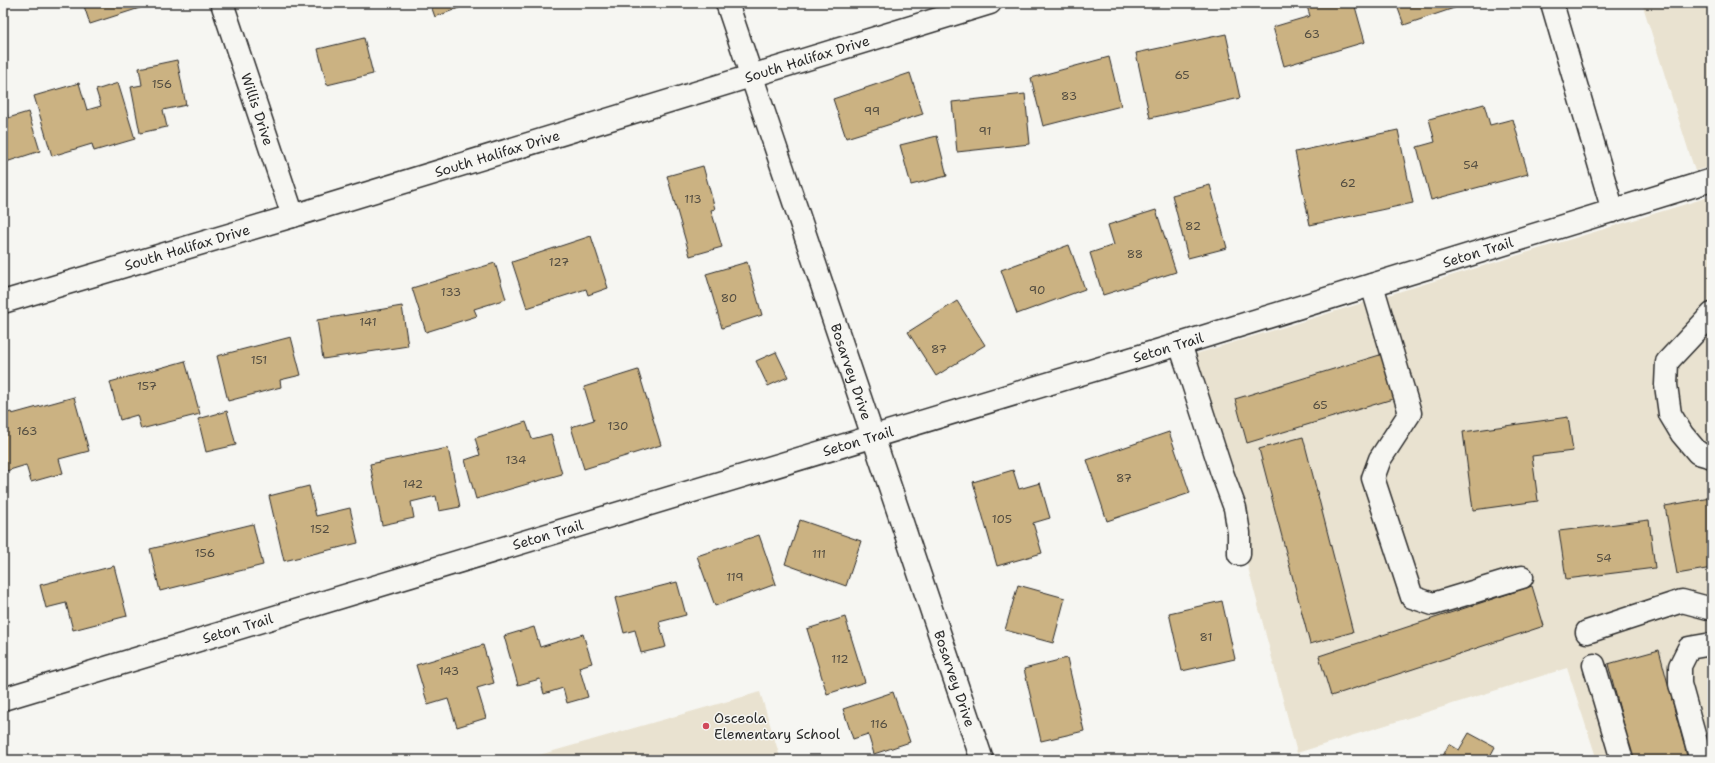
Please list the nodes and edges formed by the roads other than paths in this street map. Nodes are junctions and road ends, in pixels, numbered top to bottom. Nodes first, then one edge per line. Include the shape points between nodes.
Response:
1 (222, 3) edge
2 (727, 3) edge
3 (990, 3) edge
4 (1552, 3) edge
5 (751, 75) junction
6 (1712, 180) edge
7 (1613, 211) junction
8 (293, 216) junction
9 (1372, 285) junction
10 (3, 302) edge
11 (1712, 314) edge
12 (1180, 344) junction
13 (872, 437) junction
14 (1712, 457) edge
15 (1239, 554) dead end
16 (1522, 577) dead end
17 (1712, 609) edge
18 (1587, 632) dead end
19 (1712, 644) edge
20 (1594, 665) dead end
21 (3, 699) edge
22 (982, 760) edge
23 (1622, 760) edge
24 (1701, 760) edge

1 - 8 street, Willis Drive
2 - 5 street, Bosarvey Drive
3 - 5 street, South Halifax Drive
4 - 7 street
5 - 8 street, South Halifax Drive
5 - 13 street, Bosarvey Drive
6 - 7 street, Seton Trail
7 - 9 street, Seton Trail
8 - 10 street, South Halifax Drive
9 - 12 street, Seton Trail
9 - 16 street via 1410,413 1380,458 1373,478 1412,597 1433,604
11 - 14 street via 1667,362 1666,385 1670,414 1682,434 1698,452
12 - 13 street, Seton Trail
12 - 15 street via 1235,508
13 - 21 street, Seton Trail
13 - 22 street, Bosarvey Drive
17 - 18 street via 1682,600
19 - 24 street via 1689,648 1680,666 1680,684
20 - 23 street

